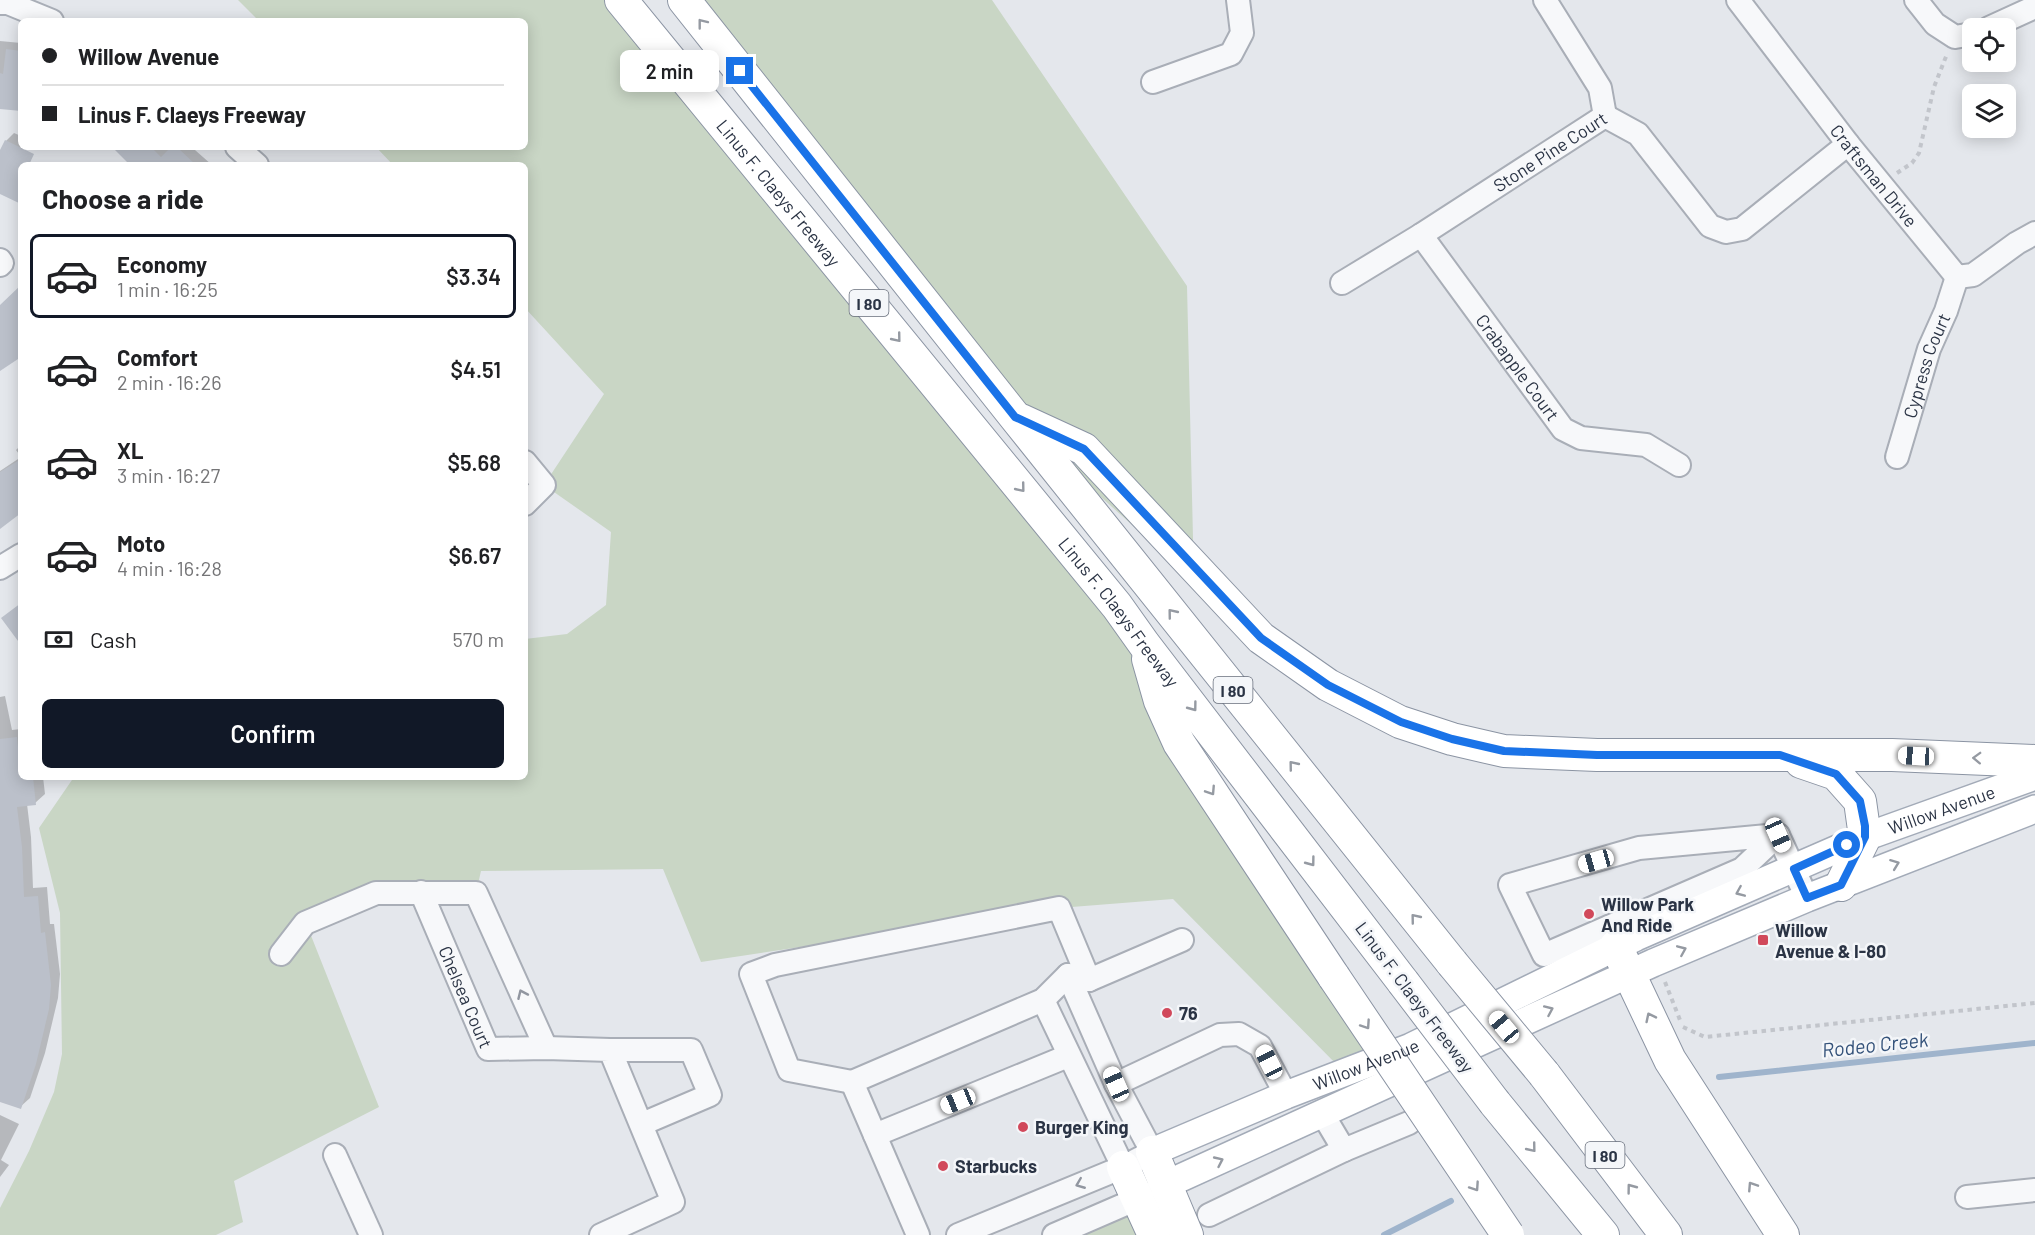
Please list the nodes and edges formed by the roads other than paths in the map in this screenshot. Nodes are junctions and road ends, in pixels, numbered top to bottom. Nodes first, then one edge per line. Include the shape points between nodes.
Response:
1 (621, 0) edge
2 (684, 0) edge
3 (1238, 0) edge
4 (1545, 0) edge
5 (1738, 0) edge
6 (1916, 0) edge
7 (5, 2) edge
8 (2035, 7) edge
9 (45, 18) edge
10 (2011, 18) edge
11 (1962, 34) edge
12 (1153, 82) dead end
13 (1605, 116) junction
14 (1848, 144) junction
15 (240, 150) edge
16 (254, 162) edge
17 (2035, 233) edge
18 (1421, 235) junction
19 (0, 260) edge
20 (0, 265) edge
21 (1957, 277) junction
22 (1342, 283) dead end
23 (1015, 417) junction
24 (1897, 456) dead end
25 (1679, 465) dead end
26 (528, 466) edge
27 (528, 501) edge
28 (18, 557) edge
29 (0, 568) edge
30 (1144, 644) junction
31 (1780, 755) junction
32 (2035, 761) edge
33 (2035, 776) edge
34 (2035, 809) edge
35 (1778, 835) junction
36 (1865, 837) junction
37 (1794, 869) junction
38 (1841, 885) junction
39 (421, 892) junction
40 (1807, 898) junction
41 (1182, 940) dead end
42 (1616, 946) junction
43 (281, 954) dead end
44 (1641, 968) junction
45 (1078, 977) junction
46 (1043, 1000) junction
47 (546, 1048) junction
48 (610, 1050) junction
49 (1068, 1056) junction
50 (852, 1082) junction
51 (1116, 1084) junction
52 (1286, 1095) junction
53 (1322, 1113) junction
54 (1409, 1123) dead end
55 (642, 1124) junction
56 (875, 1135) junction
57 (1344, 1150) junction
58 (1152, 1152) junction
59 (335, 1155) dead end
60 (1123, 1167) junction
61 (1166, 1185) junction
62 (2035, 1190) edge
63 (1967, 1197) dead end
64 (1138, 1200) junction
65 (1209, 1215) dead end
66 (371, 1235) edge
67 (601, 1235) edge
68 (918, 1235) edge
69 (958, 1235) edge
70 (1053, 1235) edge
71 (1154, 1235) edge
72 (1186, 1235) edge
73 (1508, 1235) edge
74 (1603, 1235) edge
75 (1666, 1235) edge
76 (1783, 1235) edge

1 -> 30 highway, Linus F. Claeys Freeway / I 80
23 -> 2 highway, I 80
3 - 12 street via 1242,33 1231,54
4 - 13 street via 1600,88
5 - 14 street, Craftsman Drive
6 - 11 street via 1935,24
7 - 9 street
8 - 10 street
13 - 14 street, Stone Pine Court via 1638,134 1710,226 1726,232 1742,229
13 - 18 street, Stone Pine Court
14 - 21 street, Craftsman Drive
15 - 16 street
17 - 21 street via 1973,275
18 - 22 street, Stone Pine Court
18 - 25 street, Crabapple Court via 1563,429 1581,438 1646,445
19 - 20 street
21 - 24 street, Cypress Court via 1929,349
23 - 31 highway via 1084,449 1261,638 1328,685 1401,722 1504,751
75 -> 23 highway, I 80, bridge via 1544,1074
26 - 27 street via 544,485
28 - 29 street
30 -> 73 highway, bridge via 1160,701 1179,743
30 -> 74 highway, Linus F. Claeys Freeway / I 80, bridge via 1496,1103
32 -> 31 highway
31 - 36 highway via 1836,774 1860,801
33 - 36 main road, Willow Avenue
38 -> 34 main road, Willow Avenue
35 - 35 street via 1639,848 1510,885 1544,955 1742,869
35 - 37 street
36 - 37 main road, Willow Avenue
36 - 38 highway
37 - 40 street
37 -> 42 main road, Willow Avenue
38 - 40 main road, Willow Avenue
39 - 43 street via 376,893 305,923
47 -> 39 street via 476,893
39 - 47 street, Chelsea Court via 488,1049
44 -> 40 main road, Willow Avenue
41 - 45 street
42 - 44 highway
42 - 52 main road, Willow Avenue via 1411,1047
53 -> 44 main road, Willow Avenue
76 -> 44 highway via 1670,1060
45 - 46 street
45 - 50 street via 1059,908 775,965 751,974 789,1070
45 - 51 street
46 - 49 street
46 - 50 street
47 - 48 street, Chelsea Court
48 - 55 street
48 - 55 street, Chelsea Court via 691,1050 710,1095
49 - 56 street
49 - 60 street
50 - 56 street
51 - 52 street via 1220,1035 1239,1034 1260,1046
51 - 58 street
52 - 58 main road, Willow Avenue
53 - 57 street
61 -> 53 main road, Willow Avenue
54 - 57 street
55 - 67 street via 673,1202
56 - 68 street
57 - 65 street
58 - 60 street, Willow Avenue
58 - 61 highway
59 - 66 street
60 - 64 highway
60 -> 69 street, Willow Avenue
61 - 64 street, Willow Avenue
61 - 72 highway
62 - 63 street
64 - 70 street, Willow Avenue
64 - 71 highway

